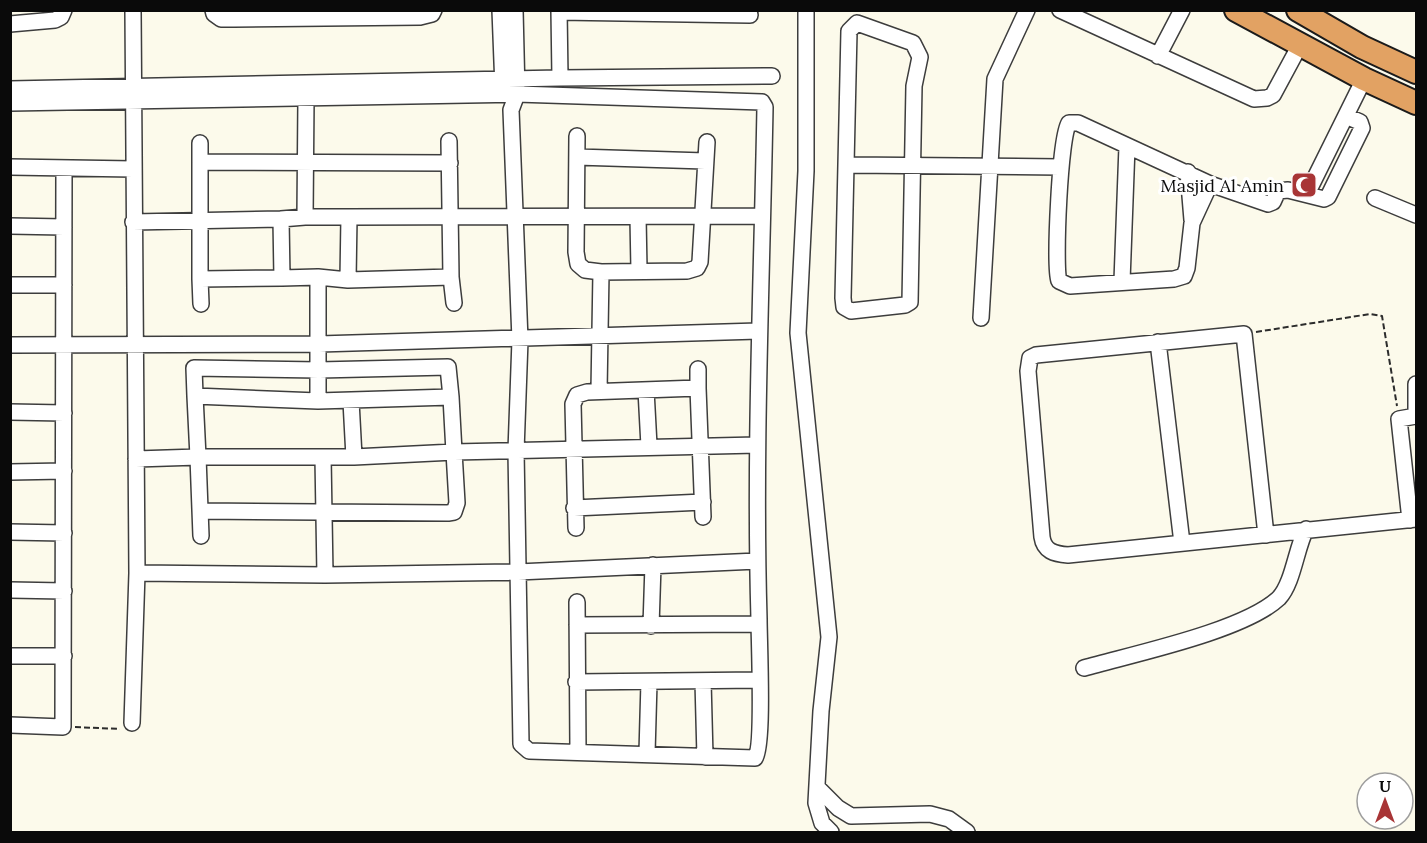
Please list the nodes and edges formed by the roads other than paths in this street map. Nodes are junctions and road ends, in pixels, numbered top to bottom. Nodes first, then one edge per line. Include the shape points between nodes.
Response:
1 (64, 10) edge
2 (134, 10) edge
3 (213, 10) edge
4 (434, 10) edge
5 (500, 10) edge
6 (514, 10) edge
7 (806, 10) edge
8 (1027, 10) edge
9 (1060, 10) edge
10 (1182, 10) edge
11 (1236, 10) edge
12 (1298, 10) edge
13 (559, 11) edge
14 (750, 15) dead end
15 (10, 24) edge
16 (1301, 44) junction
17 (1158, 56) junction
18 (1416, 72) edge
19 (771, 76) dead end
20 (560, 78) junction
21 (1364, 79) junction
22 (510, 87) junction
23 (10, 89) edge
24 (133, 93) junction
25 (306, 99) junction
26 (10, 103) edge
27 (1416, 103) edge
28 (577, 136) dead end
29 (449, 141) dead end
30 (707, 142) dead end
31 (200, 143) dead end
32 (1127, 146) junction
33 (577, 157) junction
34 (705, 161) junction
35 (200, 162) junction
36 (307, 162) junction
37 (450, 164) junction
38 (848, 165) junction
39 (913, 165) junction
40 (10, 167) edge
41 (988, 167) junction
42 (1060, 167) junction
43 (64, 168) junction
44 (133, 169) junction
45 (1188, 172) junction
46 (1210, 184) junction
47 (1375, 198) dead end
48 (575, 215) junction
49 (704, 215) junction
50 (1416, 215) edge
51 (761, 216) junction
52 (305, 217) junction
53 (349, 217) junction
54 (450, 217) junction
55 (638, 217) junction
56 (515, 218) junction
57 (281, 219) junction
58 (200, 221) junction
59 (133, 222) junction
60 (1192, 223) junction
61 (10, 226) edge
62 (64, 227) junction
63 (639, 270) junction
64 (601, 272) junction
65 (318, 277) junction
66 (451, 277) junction
67 (282, 278) junction
68 (200, 279) junction
69 (348, 280) junction
70 (1122, 281) junction
71 (10, 285) edge
72 (64, 285) junction
73 (453, 303) dead end
74 (201, 304) dead end
75 (981, 318) dead end
76 (758, 331) junction
77 (599, 335) junction
78 (520, 340) junction
79 (1158, 342) junction
80 (319, 344) junction
81 (10, 345) edge
82 (64, 345) junction
83 (135, 345) junction
84 (698, 369) dead end
85 (319, 370) junction
86 (1416, 384) edge
87 (698, 388) junction
88 (646, 390) junction
89 (599, 392) junction
90 (195, 396) junction
91 (451, 397) junction
92 (318, 401) junction
93 (351, 401) junction
94 (10, 412) edge
95 (64, 413) junction
96 (1416, 416) edge
97 (757, 445) junction
98 (649, 446) junction
99 (701, 446) junction
100 (572, 449) junction
101 (516, 451) junction
102 (454, 452) junction
103 (198, 457) junction
104 (323, 457) junction
105 (354, 457) junction
106 (136, 459) junction
107 (64, 471) junction
108 (10, 472) edge
109 (574, 508) junction
110 (200, 511) junction
111 (324, 512) junction
112 (1413, 519) edge
113 (576, 528) dead end
114 (1306, 530) junction
115 (10, 532) edge
116 (64, 533) junction
117 (1266, 535) junction
118 (201, 536) dead end
119 (1182, 543) junction
120 (757, 561) junction
121 (653, 565) junction
122 (518, 572) junction
123 (137, 573) junction
124 (325, 575) junction
125 (10, 590) edge
126 (64, 591) junction
127 (577, 602) dead end
128 (759, 624) junction
129 (577, 625) junction
130 (651, 626) junction
131 (10, 656) edge
132 (64, 656) junction
133 (1084, 668) dead end
134 (759, 680) junction
135 (703, 681) junction
136 (576, 682) junction
137 (649, 682) junction
138 (132, 723) road end
139 (10, 725) edge
140 (578, 751) junction
141 (647, 753) junction
142 (705, 758) junction
143 (817, 787) junction
144 (831, 832) edge
145 (967, 832) edge

1 - 15 street via 56,20
2 - 24 street
3 - 4 street via 221,19 246,19 420,17
5 - 22 street
6 - 22 street
7 - 143 street via 806,171 798,333 829,638
8 - 41 street via 995,79
9 - 17 street
10 - 17 street
11 - 16 highway
12 - 18 highway
13 - 14 street
13 - 20 street
16 - 17 street via 1273,94 1259,100
16 - 21 highway
19 - 20 street
20 - 22 street
21 - 27 highway
21 - 46 street via 1307,194 1282,190 1272,203 1255,201
22 - 24 street
22 - 25 street
22 - 51 street via 762,102 765,107
22 - 56 street
23 - 24 street
24 - 25 street
24 - 26 street
24 - 44 street
25 - 36 street
28 - 33 street
29 - 37 street
30 - 34 street
31 - 35 street
32 - 42 street via 1078,123 1069,123
32 - 45 street
32 - 70 street
33 - 34 street
33 - 48 street
34 - 49 street
35 - 36 street
35 - 58 street
36 - 37 street
36 - 52 street
37 - 54 street
38 - 39 street
38 - 39 street via 849,31 857,22 913,43 919,52 914,86
38 - 39 street via 843,298 844,307 851,311 910,302
39 - 41 street
40 - 43 street
41 - 42 street
41 - 75 street
42 - 70 street via 1059,281 1070,286
43 - 44 street
43 - 62 street
44 - 59 street
45 - 46 street
45 - 60 street
46 - 60 street
47 - 50 street
48 - 55 street
48 - 56 street
48 - 64 street via 579,264 589,271
49 - 51 street
49 - 55 street
49 - 63 street via 697,268
51 - 76 street
52 - 53 street
52 - 57 street
53 - 54 street
53 - 69 street
54 - 56 street
54 - 66 street
55 - 63 street
56 - 78 street
57 - 58 street
57 - 67 street
58 - 59 street
58 - 68 street
59 - 83 street
60 - 70 street via 1184,276
61 - 62 street
62 - 72 street
63 - 64 street
64 - 77 street
65 - 67 street
65 - 69 street
65 - 80 street
66 - 69 street
66 - 73 street
67 - 68 street
68 - 74 street
71 - 72 street
72 - 82 street
76 - 77 street
76 - 97 street
77 - 78 street
77 - 89 street
78 - 80 street
78 - 101 street
79 - 117 street via 1244,334
79 - 119 street
79 - 119 street via 1030,358 1041,537 1050,552 1068,555
80 - 83 street
80 - 85 street
81 - 82 street
82 - 83 street
82 - 95 street
83 - 106 street
84 - 87 street
85 - 90 street via 194,368
85 - 91 street via 448,363
85 - 92 street
86 - 96 street
87 - 88 street
87 - 99 street
88 - 89 street
88 - 98 street
89 - 100 street via 580,393 573,400
90 - 92 street
90 - 103 street
91 - 93 street
91 - 102 street
92 - 93 street
93 - 105 street
94 - 95 street
95 - 107 street
96 - 112 street via 1400,419
97 - 99 street
97 - 120 street
98 - 99 street
98 - 100 street
99 - 109 street via 703,509
100 - 101 street
100 - 109 street
101 - 102 street
101 - 122 street
102 - 105 street
102 - 111 street via 454,512
103 - 104 street
103 - 106 street
103 - 110 street
104 - 105 street
104 - 111 street
106 - 123 street
107 - 108 street
107 - 116 street
109 - 113 street
110 - 111 street
110 - 118 street
111 - 124 street
112 - 114 street
114 - 117 street
114 - 133 street via 1285,588 1279,598 1262,609 1239,623
115 - 116 street
116 - 126 street
117 - 119 street
120 - 121 street
120 - 128 street
121 - 122 street
121 - 130 street
122 - 124 street
122 - 140 street via 521,744 529,751
123 - 124 street
123 - 138 street
125 - 126 street
126 - 132 street
127 - 129 street
128 - 130 street
128 - 134 street
129 - 130 street
129 - 136 street
131 - 132 street
132 - 139 street via 63,727
134 - 135 street
134 - 142 street via 756,758
135 - 137 street
135 - 142 street
136 - 137 street
136 - 140 street
137 - 141 street
140 - 141 street
141 - 142 street
143 - 144 street via 819,818
143 - 145 street via 851,816 930,814 949,819

